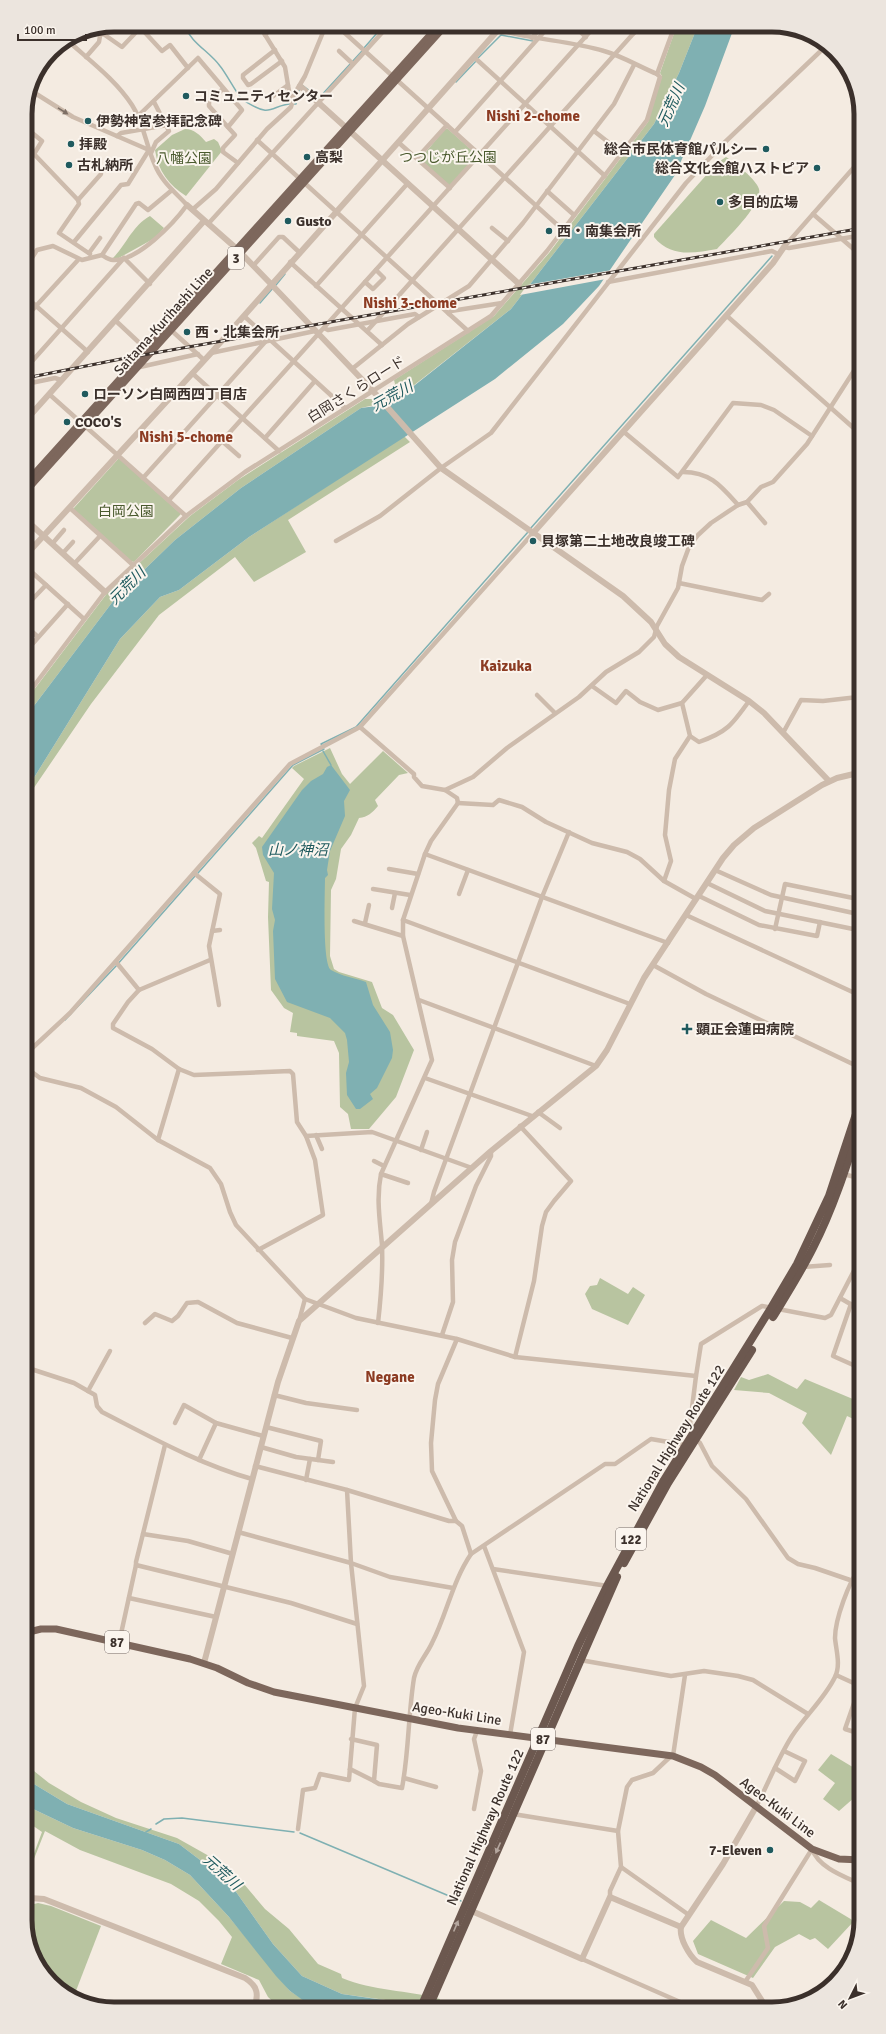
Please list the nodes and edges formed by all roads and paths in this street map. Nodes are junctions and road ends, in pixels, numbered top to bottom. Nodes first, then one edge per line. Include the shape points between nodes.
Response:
1 (135, 32) edge
2 (145, 32) edge
3 (263, 32) edge
4 (268, 32) edge
5 (323, 32) edge
6 (343, 32) edge
7 (382, 32) edge
8 (433, 32) edge
9 (439, 32) edge
10 (496, 32) edge
11 (512, 32) edge
12 (537, 32) edge
13 (544, 32) edge
14 (581, 32) edge
15 (590, 32) edge
16 (672, 32) edge
17 (102, 33) joint
18 (634, 33) edge
19 (265, 35) junction
20 (586, 37) junction
21 (532, 38) junction
22 (538, 39) junction
23 (72, 44) edge
24 (579, 45) junction
25 (822, 49) edge
26 (275, 50) junction
27 (339, 51) dead end
28 (365, 51) junction
29 (615, 56) junction
30 (86, 57) junction
31 (474, 58) junction
32 (282, 61) junction
33 (353, 64) junction
34 (634, 65) junction
35 (188, 68) junction
36 (657, 74) junction
37 (395, 78) junction
38 (501, 81) junction
39 (288, 85) junction
40 (301, 87) junction
41 (223, 89) junction
42 (35, 93) edge
43 (272, 97) dead end
44 (293, 98) junction
45 (154, 102) junction
46 (318, 102) junction
47 (526, 104) junction
48 (428, 109) junction
49 (138, 116) junction
50 (167, 125) junction
51 (447, 125) junction
52 (228, 127) junction
53 (551, 127) junction
54 (142, 128) junction
55 (349, 130) junction
56 (594, 131) junction
57 (455, 132) junction
58 (32, 133) edge
59 (117, 136) junction
60 (257, 140) junction
61 (398, 142) junction
62 (578, 151) junction
63 (150, 152) junction
64 (622, 153) junction
65 (272, 154) junction
66 (480, 155) junction
67 (417, 158) junction
68 (382, 160) junction
69 (238, 163) junction
70 (854, 167) edge
71 (101, 174) dead end
72 (605, 176) junction
73 (505, 178) junction
74 (302, 181) junction
75 (408, 183) junction
76 (450, 188) junction
77 (172, 190) junction
78 (548, 191) junction
79 (78, 200) junction
80 (434, 206) junction
81 (536, 206) junction
82 (190, 208) junction
83 (336, 211) junction
84 (813, 214) junction
85 (574, 215) junction
86 (206, 223) junction
87 (492, 228) dead end
88 (459, 229) junction
89 (563, 230) junction
90 (362, 235) junction
91 (854, 237) edge
92 (100, 238) dead end
93 (842, 239) junction
94 (508, 241) junction
95 (74, 242) junction
96 (784, 247) junction
97 (854, 249) edge
98 (239, 251) junction
99 (299, 252) junction
100 (778, 254) junction
101 (102, 255) junction
102 (32, 258) edge
103 (124, 258) junction
104 (387, 258) junction
105 (492, 259) junction
106 (78, 260) junction
107 (290, 262) junction
108 (253, 266) junction
109 (376, 270) junction
110 (413, 281) junction
111 (365, 282) junction
112 (608, 282) junction
113 (150, 284) junction
114 (271, 284) junction
115 (519, 284) junction
116 (316, 286) junction
117 (502, 303) junction
118 (32, 304) edge
119 (439, 304) junction
120 (35, 307) junction
121 (341, 308) junction
122 (32, 310) edge
123 (449, 314) junction
124 (244, 316) junction
125 (727, 316) junction
126 (419, 317) junction
127 (116, 321) junction
128 (376, 321) junction
129 (359, 324) junction
130 (324, 328) junction
131 (62, 329) junction
132 (172, 331) junction
133 (468, 331) junction
134 (317, 332) junction
135 (367, 332) junction
136 (268, 341) junction
137 (382, 345) junction
138 (147, 350) junction
139 (88, 352) junction
140 (211, 353) junction
141 (198, 354) junction
142 (204, 360) junction
143 (294, 361) junction
144 (32, 362) edge
145 (140, 367) junction
146 (352, 369) junction
147 (854, 371) edge
148 (192, 373) junction
149 (61, 380) junction
150 (315, 381) junction
151 (32, 383) edge
152 (373, 391) junction
153 (50, 394) junction
154 (217, 395) junction
155 (345, 408) junction
156 (831, 408) junction
157 (32, 414) edge
158 (242, 418) junction
159 (83, 424) junction
160 (854, 428) edge
161 (624, 432) junction
162 (812, 436) junction
163 (265, 438) junction
164 (222, 441) junction
165 (278, 451) junction
166 (118, 454) junction
167 (239, 456) dead end
168 (441, 468) junction
169 (683, 472) junction
170 (32, 477) edge
171 (143, 478) junction
172 (32, 484) edge
173 (169, 500) junction
174 (747, 502) junction
175 (738, 505) junction
176 (70, 508) junction
177 (186, 516) junction
178 (765, 523) dead end
179 (32, 525) edge
180 (64, 530) dead end
181 (534, 532) junction
182 (44, 536) junction
183 (100, 536) junction
184 (336, 541) dead end
185 (73, 542) dead end
186 (52, 544) junction
187 (32, 549) edge
188 (63, 553) junction
189 (74, 564) junction
190 (133, 565) junction
191 (32, 572) edge
192 (679, 583) junction
193 (46, 584) junction
194 (105, 592) junction
195 (769, 594) dead end
196 (32, 599) edge
197 (68, 604) junction
198 (84, 619) junction
199 (656, 631) junction
200 (32, 632) edge
201 (38, 637) junction
202 (32, 644) edge
203 (707, 675) junction
204 (592, 686) junction
205 (33, 687) edge
206 (537, 695) dead end
207 (854, 697) edge
208 (749, 701) junction
209 (682, 703) junction
210 (555, 713) junction
211 (360, 727) junction
212 (783, 733) junction
213 (690, 736) junction
214 (854, 773) edge
215 (829, 781) junction
216 (445, 790) junction
217 (458, 803) junction
218 (569, 832) junction
219 (425, 854) junction
220 (389, 869) dead end
221 (468, 870) junction
222 (715, 870) junction
223 (194, 873) junction
224 (418, 874) junction
225 (664, 881) junction
226 (707, 883) junction
227 (373, 889) dead end
228 (395, 893) junction
229 (459, 894) dead end
230 (410, 896) junction
231 (542, 897) junction
232 (698, 898) junction
233 (782, 898) junction
234 (854, 898) edge
235 (369, 905) dead end
236 (392, 908) dead end
237 (854, 913) edge
238 (779, 914) junction
239 (686, 915) junction
240 (403, 920) junction
241 (354, 921) dead end
242 (820, 922) junction
243 (365, 923) junction
244 (775, 929) junction
245 (854, 929) edge
246 (220, 930) dead end
247 (212, 931) junction
248 (403, 936) junction
249 (668, 943) junction
250 (210, 960) junction
251 (116, 962) junction
252 (518, 963) junction
253 (653, 965) junction
254 (139, 990) junction
255 (854, 993) edge
256 (419, 1000) junction
257 (630, 1004) junction
258 (218, 1005) dead end
259 (495, 1028) junction
260 (32, 1048) edge
261 (854, 1065) edge
262 (596, 1066) junction
263 (180, 1069) junction
264 (32, 1072) edge
265 (426, 1078) junction
266 (470, 1093) junction
267 (538, 1112) junction
268 (532, 1116) junction
269 (854, 1125) edge
270 (520, 1126) junction
271 (560, 1128) dead end
272 (427, 1132) dead end
273 (306, 1136) junction
274 (316, 1136) junction
275 (158, 1140) junction
276 (854, 1140) edge
277 (396, 1142) junction
278 (322, 1149) dead end
279 (421, 1150) junction
280 (491, 1151) junction
281 (446, 1159) junction
282 (374, 1161) dead end
283 (384, 1166) junction
284 (472, 1168) junction
285 (841, 1173) junction
286 (381, 1174) junction
287 (854, 1177) edge
288 (408, 1183) dead end
289 (431, 1204) junction
290 (382, 1247) junction
291 (258, 1250) junction
292 (830, 1266) dead end
293 (803, 1267) junction
294 (854, 1271) edge
295 (840, 1298) junction
296 (306, 1299) junction
297 (318, 1302) junction
298 (851, 1304) junction
299 (854, 1306) edge
300 (775, 1308) junction
301 (298, 1321) junction
302 (145, 1323) dead end
303 (378, 1323) junction
304 (442, 1336) junction
305 (292, 1338) junction
306 (457, 1339) junction
307 (110, 1351) dead end
308 (515, 1358) junction
309 (854, 1365) edge
310 (32, 1369) edge
311 (696, 1376) junction
312 (88, 1391) junction
313 (274, 1395) junction
314 (357, 1410) dead end
315 (175, 1422) dead end
316 (216, 1422) junction
317 (266, 1427) junction
318 (694, 1435) junction
319 (263, 1436) junction
320 (165, 1445) junction
321 (688, 1446) junction
322 (260, 1447) junction
323 (310, 1459) junction
324 (199, 1460) junction
325 (318, 1460) junction
326 (333, 1462) dead end
327 (255, 1466) junction
328 (252, 1479) junction
329 (306, 1480) junction
330 (347, 1490) junction
331 (456, 1521) junction
332 (238, 1532) junction
333 (143, 1534) junction
334 (484, 1546) junction
335 (233, 1554) junction
336 (471, 1554) junction
337 (352, 1563) junction
338 (136, 1565) junction
339 (493, 1569) junction
340 (854, 1575) edge
341 (850, 1580) junction
342 (224, 1586) junction
343 (610, 1586) junction
344 (453, 1588) junction
345 (129, 1598) junction
346 (216, 1617) junction
347 (357, 1624) junction
348 (32, 1631) edge
349 (119, 1643) junction
350 (580, 1660) junction
351 (204, 1663) junction
352 (685, 1675) junction
353 (836, 1675) junction
354 (854, 1683) edge
355 (854, 1703) edge
356 (355, 1708) junction
357 (808, 1714) junction
358 (411, 1719) junction
359 (476, 1731) junction
360 (854, 1732) edge
361 (510, 1735) junction
362 (351, 1739) junction
363 (542, 1739) junction
364 (784, 1751) junction
365 (672, 1756) junction
366 (775, 1768) junction
367 (350, 1769) junction
368 (404, 1778) junction
369 (374, 1781) junction
370 (436, 1786) dead end
371 (756, 1807) junction
372 (474, 1808) dead end
373 (509, 1813) junction
374 (298, 1829) dead end
375 (618, 1831) junction
376 (812, 1849) junction
377 (854, 1859) edge
378 (621, 1867) junction
379 (854, 1881) edge
380 (610, 1897) junction
381 (32, 1898) edge
382 (467, 1909) junction
383 (689, 1915) junction
384 (681, 1927) junction
385 (582, 1959) junction
386 (745, 1982) junction
387 (433, 1988) junction
388 (256, 2002) edge
389 (424, 2002) edge
390 (430, 2002) edge
391 (680, 2002) edge
392 (763, 2002) edge

1 - 17 street via 122,47
2 - 35 street via 162,51 170,45
3 - 19 street
4 - 19 street
5 - 40 street
6 - 28 street
7 - 28 street
8 - 37 main road, Saitama-Kurihashi Line / 3
9 - 37 main road, Saitama-Kurihashi Line / 3
10 - 31 street
11 - 21 street
12 - 21 street
13 - 22 street
14 - 20 street
15 - 20 street
16 - 36 street
17 - 30 street via 99,42
18 - 29 street
19 - 26 street
20 - 24 street
21 - 22 street
22 - 24 street
22 - 38 street
23 - 30 street
24 - 29 street
24 - 47 street
25 - 112 street via 702,164
26 - 32 street
26 - 32 street via 243,75 243,78 248,85 251,84
27 - 33 street
28 - 33 street
28 - 37 street
29 - 34 street
29 - 53 street
30 - 49 street via 122,92
31 - 38 street
31 - 48 street
32 - 39 street
33 - 46 street
34 - 36 street
34 - 56 street via 614,104
35 - 41 street via 198,58
35 - 45 street
36 - 64 street, 白岡さくらロード via 660,77 647,120
37 - 48 street
37 - 55 main road, Saitama-Kurihashi Line / 3
38 - 47 street
38 - 57 street
39 - 43 street
39 - 44 street
40 - 44 street
40 - 46 street
41 - 52 street via 242,110
41 - 52 street via 209,101 209,106
42 -> 59 street via 73,117
44 - 60 street via 291,107
45 - 49 street
45 - 50 street
46 - 55 street
46 - 65 street
47 - 53 street
47 - 66 street
48 - 51 street
48 - 61 street
49 - 54 street
50 - 54 street
50 - 63 street via 169,131 156,142
51 - 57 street
51 - 67 street
52 - 69 street via 235,135 223,148 223,152
53 - 62 street
53 - 73 street
54 - 59 street
54 - 63 street
55 - 68 street
55 - 74 main road, Saitama-Kurihashi Line / 3
56 - 62 street
56 - 64 street
57 - 66 street
58 - 79 street via 42,141 34,154
59 - 63 street
60 - 65 street
60 - 69 street
61 - 67 street
61 - 68 street
62 - 72 street
62 - 78 street
63 - 77 street via 158,171
63 - 95 street via 128,184 121,185
64 - 72 street, 白岡さくらロード
65 - 74 street
65 - 86 street
66 - 73 street
66 - 76 street
67 - 76 street
68 - 75 street
68 - 83 street
69 - 82 street via 216,189
70 - 84 street
71 - 79 street
72 - 85 street, 白岡さくらロード
73 - 81 street
73 - 88 street
74 - 83 street
74 - 98 main road, Saitama-Kurihashi Line / 3
75 - 80 street
75 - 90 street
76 - 80 street
77 - 82 street
77 - 101 street via 148,210 136,204
78 - 81 street
78 - 85 street
79 - 95 street via 79,204 59,233
80 - 88 street
80 - 104 street
81 - 89 street
81 - 94 street
82 - 86 street
82 - 103 street via 157,240
83 - 90 street
83 - 99 street
84 - 93 street
84 - 96 street
85 - 89 street, 白岡さくらロード
86 - 98 street
86 - 113 street
87 - 94 street
88 - 105 street
88 - 110 street
89 - 115 street, 白岡さくらロード
90 - 104 street
90 - 116 street
91 - 93 street
92 - 95 street via 90,254
93 - 96 street
93 - 97 street
94 - 105 street
96 - 100 street
98 - 108 street
98 - 132 main road, Saitama-Kurihashi Line / 3
98 - 138 main road, Saitama-Kurihashi Line / 3
99 - 107 street
99 - 108 street via 283,237 279,237
100 - 112 street via 772,251
100 - 125 street
101 - 103 street via 110,260
101 - 106 street
102 - 106 street via 37,250 52,246
103 - 113 street
103 - 131 street
104 - 109 street
104 - 110 street
105 - 115 street
105 - 119 street via 469,286
106 - 120 street
107 - 114 street
107 - 116 street
108 - 114 street
109 - 111 street
109 - 111 street via 384,278 373,289
110 - 119 street
110 - 128 street
111 - 121 street
112 - 168 street via 491,433
113 - 127 street
114 - 124 street
114 - 134 street
115 - 117 street, 白岡さくらロード
116 - 121 street
117 - 123 street via 451,311
117 - 133 street, 白岡さくらロード via 491,316
118 - 120 street
119 - 123 street
119 - 126 street
120 - 122 street
120 - 131 street
121 - 129 street
121 - 130 street
123 - 133 street
124 - 136 street
124 - 140 street
125 - 156 street
125 - 161 street
126 - 128 street via 415,314
126 - 137 street
127 - 138 street
127 - 139 street
128 - 129 street
128 - 135 street
129 - 130 street via 328,330
129 - 135 street
130 - 134 street
131 - 139 street
131 - 144 street
132 - 141 street
132 - 145 main road, Saitama-Kurihashi Line / 3
133 - 152 street, 白岡さくらロード
134 - 136 street
134 - 143 street
134 - 146 street
135 - 137 street
136 - 140 street
136 - 143 street
136 - 154 street
137 - 146 street
138 - 159 main road, Saitama-Kurihashi Line / 3
139 - 149 street
140 - 142 street
141 - 142 street
141 - 145 street
142 - 148 street
143 - 150 street
143 - 158 street
145 - 159 main road, Saitama-Kurihashi Line / 3
146 - 152 street
147 - 156 street
148 - 154 street
148 - 166 street
149 - 151 street via 55,378
149 - 153 street
150 - 155 street
150 - 163 street
152 - 155 street, 白岡さくらロード
152 - 168 street
153 - 157 street
153 - 159 street
154 - 158 street
154 - 171 street
155 - 165 street, 白岡さくらロード
156 - 160 street
156 - 162 street
158 - 163 street
158 - 164 street
159 - 166 street
159 - 170 main road, Saitama-Kurihashi Line / 3
159 - 172 main road, Saitama-Kurihashi Line / 3
161 - 169 street via 678,477
161 - 181 street
162 - 169 street via 774,410 761,405 733,403
162 - 174 street via 773,482 761,487
163 - 165 street
164 - 167 street
164 - 173 street
165 - 177 street, 白岡さくらロード
166 - 171 street
166 - 176 street
168 - 181 street
168 - 184 street via 380,516
169 - 175 street via 697,472 712,479
171 - 173 street
173 - 177 street
174 - 175 street
174 - 178 street
175 - 192 street via 711,522 689,547
176 - 182 street
176 - 183 street
177 - 190 street, 白岡さくらロード
179 - 182 street
180 - 186 street
181 - 199 street via 623,596 642,612
181 - 211 street
182 - 186 street
182 - 187 street
183 - 189 street
183 - 190 street
185 - 188 street
186 - 188 street
188 - 189 street
189 - 194 street
190 - 194 street, 白岡さくらロード
191 - 193 street
192 - 195 street via 762,600
192 - 199 street
193 - 196 street
193 - 197 street
194 - 198 street, 白岡さくらロード
197 - 198 street
197 - 201 street
198 - 205 street, 白岡さくらロード
199 - 203 street via 679,657
199 - 204 street via 654,637 639,652 606,672
200 - 201 street
201 - 202 street
203 - 208 street
203 - 209 street
204 - 209 street via 616,703 626,691 640,702 658,710
204 - 210 street
206 - 210 street
207 - 212 street via 823,701 801,700
208 - 212 street
208 - 213 street via 732,725 716,736 699,742
209 - 213 street
210 - 216 street via 473,777
211 - 216 street via 414,774 422,786
211 - 223 street via 290,764
212 - 215 street
213 - 225 street via 675,759 669,790 666,835 671,861
214 - 215 street
215 - 222 street via 743,837
216 - 217 street via 457,798
217 - 218 street via 492,805 500,800 522,807
217 - 219 street via 431,841
218 - 225 street via 592,843 627,852 640,859
218 - 231 street
219 - 221 street
219 - 224 street
220 - 224 street
221 - 229 street
221 - 231 street
222 - 226 street
222 - 233 street
223 - 247 street via 220,894
223 - 251 street
224 - 230 street
225 - 232 street
226 - 232 street
226 - 238 street via 765,911
227 - 228 street
228 - 230 street
228 - 236 street
230 - 240 street
231 - 249 street
231 - 252 street
232 - 239 street
232 - 244 street via 759,925
233 - 234 street via 785,884
233 - 237 street
233 - 238 street
235 - 243 street
238 - 242 street
238 - 244 street
239 - 249 street
239 - 255 street
240 - 248 street
240 - 252 street
241 - 243 street
242 - 244 street via 817,936
242 - 245 street
243 - 248 street
246 - 247 street
247 - 250 street
248 - 256 street
249 - 253 street
250 - 254 street
250 - 258 street
251 - 254 street
251 - 260 street via 70,1013
252 - 257 street
252 - 259 street
253 - 257 street
253 - 261 street
254 - 263 street via 128,1002 113,1028
256 - 259 street
256 - 265 street via 432,1060
257 - 262 street
259 - 262 street
259 - 266 street
262 - 267 street
263 - 273 street via 194,1075 290,1071 293,1074 296,1122
263 - 275 street
264 - 275 street via 40,1078 82,1088 116,1107
265 - 266 street
265 - 277 street
266 - 268 street
266 - 281 street
267 - 268 street
267 - 271 street
268 - 270 street
269 - 285 highway, National Highway Route 122 / 122
270 - 280 street
270 - 308 street via 571,1181 546,1212 534,1281
272 - 279 street
273 - 274 street
273 - 291 street via 315,1160 323,1215
274 - 277 street via 372,1132
274 - 278 street
275 - 291 street via 210,1168 221,1184 236,1225
276 - 285 highway, National Highway Route 122 / 122
277 - 279 street
277 - 283 street
279 - 281 street
280 - 284 street
280 - 304 street via 455,1242 452,1260 453,1302
281 - 284 street
281 - 289 street
282 - 283 street
283 - 286 street
284 - 289 street
285 - 287 street
285 - 293 highway, National Highway Route 122 / 122 via 826,1221
285 - 300 highway, National Highway Route 122 / 122
286 - 288 street
286 - 290 street via 378,1189
289 - 290 street
290 - 297 street
290 - 303 street via 382,1294
291 - 296 street
292 - 293 street
293 - 300 highway, National Highway Route 122 / 122
294 - 295 street
295 - 298 street
295 - 300 street via 831,1315 825,1318
296 - 297 street
296 - 301 street
297 - 301 street
297 - 303 street via 356,1318
298 - 299 street
298 - 309 street via 833,1356
300 - 311 street via 762,1306 701,1344
300 - 318 highway, National Highway Route 122 / 122
301 - 305 street
302 - 305 street via 156,1314 172,1321 187,1302 198,1302 237,1323
303 - 304 street
304 - 306 street
305 - 313 street
306 - 308 street
306 - 331 street via 437,1390 431,1443 432,1471
307 - 312 street
308 - 311 street
310 - 312 street via 74,1383
311 - 318 street via 690,1424
312 - 320 street via 95,1395 97,1406 102,1412
313 - 314 street via 306,1403
313 - 317 street
315 - 316 street via 184,1405
316 - 319 street
316 - 324 street
317 - 319 street
317 - 325 street via 321,1441
318 - 321 highway, National Highway Route 122 / 122
318 - 341 street via 712,1466 746,1499 788,1558 798,1564
319 - 322 street
320 - 324 street
320 - 333 street
321 - 334 street via 651,1440 615,1464 605,1464
321 - 343 highway, National Highway Route 122 / 122
322 - 323 street via 296,1458
322 - 327 street
323 - 325 street
323 - 329 street
324 - 328 street
325 - 326 street
327 - 328 street
327 - 329 street
328 - 332 street
329 - 330 street
330 - 331 street via 448,1521
330 - 337 street
331 - 336 street via 462,1526
332 - 335 street
332 - 337 street
333 - 335 street via 188,1541
333 - 338 street
334 - 336 street
334 - 339 street
335 - 342 street
336 - 344 street
337 - 344 street via 390,1577
337 - 347 street
338 - 342 street
338 - 345 street
339 - 343 street
339 - 361 street via 524,1652
340 - 341 street
341 - 353 street via 835,1637 838,1651
342 - 346 street
342 - 347 street via 291,1603
343 - 350 highway, National Highway Route 122 / 122
343 - 363 highway, National Highway Route 122 / 122
344 - 358 street via 432,1644 419,1663 414,1678
345 - 346 street
345 - 349 street
346 - 351 street
347 - 356 street via 364,1686
348 - 349 main road, Ageo-Kuki Line / 87 via 56,1629
349 - 351 main road, Ageo-Kuki Line / 87
350 - 352 street via 671,1676
350 - 363 highway, National Highway Route 122 / 122
351 - 356 main road, Ageo-Kuki Line / 87 via 274,1692
352 - 357 street via 704,1671 752,1680
352 - 365 street
353 - 354 street
353 - 357 street via 828,1690
355 - 360 street via 845,1729
356 - 358 main road, Ageo-Kuki Line / 87
356 - 362 street
357 - 364 street
358 - 359 main road, Ageo-Kuki Line / 87
358 - 368 street
359 - 361 main road, Ageo-Kuki Line / 87
359 - 372 street via 474,1739 481,1771
361 - 363 main road, Ageo-Kuki Line / 87
362 - 367 street
362 - 369 street via 377,1745
363 - 365 main road, Ageo-Kuki Line / 87
363 - 373 highway, National Highway Route 122 / 122
364 - 366 street
364 - 366 street via 805,1761 795,1781
365 - 371 main road, Ageo-Kuki Line / 87 via 701,1767
365 - 375 street via 653,1773 632,1780 627,1787
366 - 371 street
367 - 369 street
367 - 374 street via 349,1780 320,1774 315,1788 303,1790
368 - 369 street via 402,1788
368 - 370 street
371 - 376 main road, Ageo-Kuki Line / 87
371 - 383 street via 723,1864
373 - 375 street
373 - 382 highway, National Highway Route 122 / 122
375 - 378 street
376 - 377 main road, Ageo-Kuki Line / 87 via 834,1858
376 - 379 street via 815,1858
376 - 386 street via 764,1926 768,1948
378 - 380 street via 610,1891
378 - 383 street
380 - 384 street
380 - 385 street
381 - 388 street via 44,1898 246,1978 257,1990
382 - 385 street
382 - 387 highway, National Highway Route 122 / 122
383 - 384 street
384 - 386 street via 680,1932 691,1957 697,1962
385 - 391 street
386 - 392 street via 752,1985
387 - 389 highway, National Highway Route 122 / 122
387 - 390 highway, National Highway Route 122 / 122

